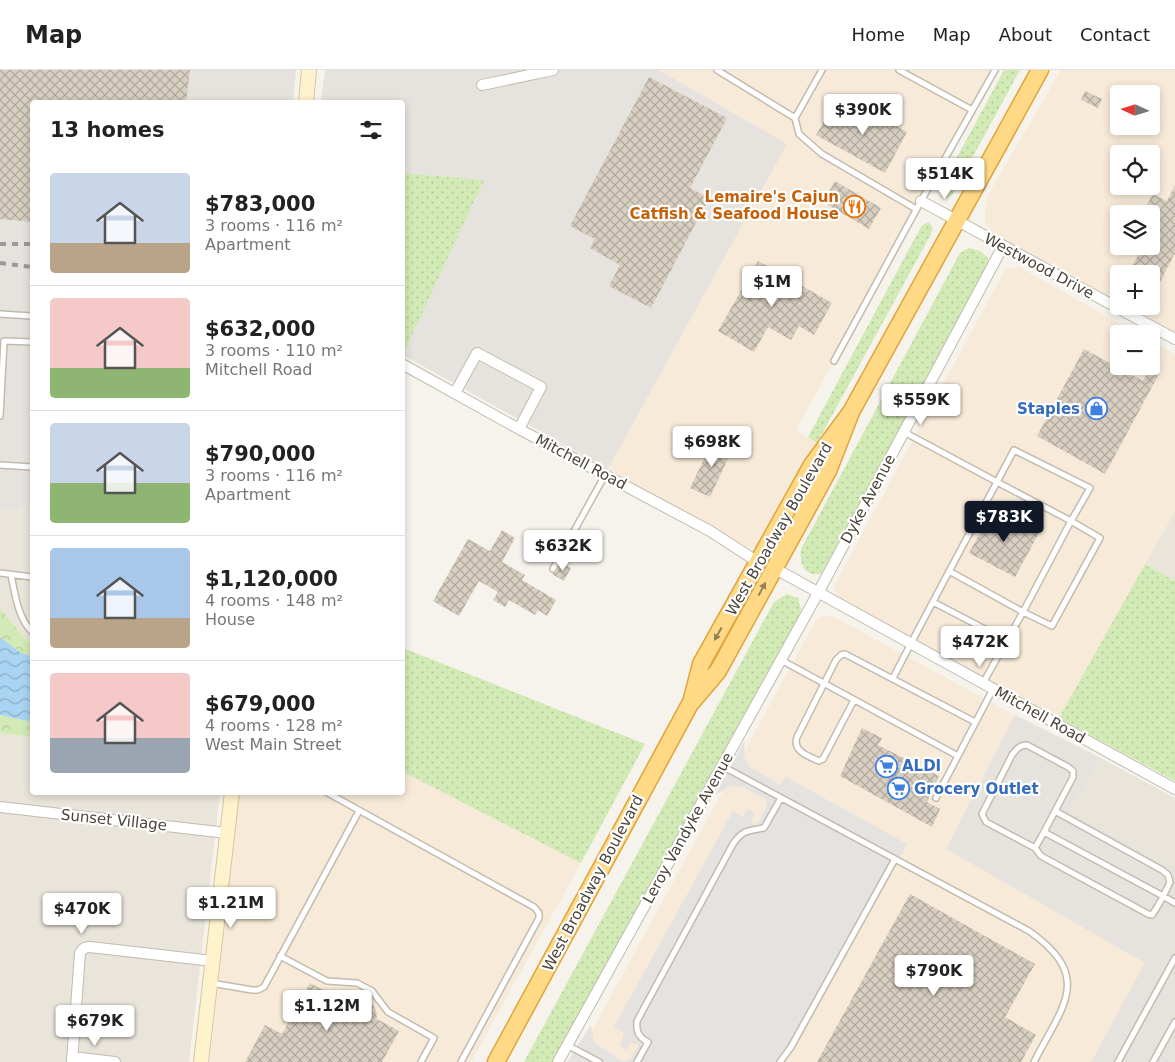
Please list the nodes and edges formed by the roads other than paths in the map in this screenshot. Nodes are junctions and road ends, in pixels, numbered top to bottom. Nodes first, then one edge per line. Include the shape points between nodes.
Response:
1 (310, 70) edge
2 (552, 70) edge
3 (717, 70) edge
4 (822, 70) edge
5 (899, 70) edge
6 (994, 70) edge
7 (1040, 70) edge
8 (482, 85) dead end
9 (306, 100) edge
10 (972, 110) junction
11 (795, 118) junction
12 (918, 205) junction
13 (956, 222) junction
14 (1003, 246) junction
15 (0, 314) edge
16 (30, 316) edge
17 (1175, 338) edge
18 (30, 342) edge
19 (834, 361) dead end
20 (405, 366) edge
21 (455, 393) junction
22 (851, 412) junction
23 (0, 416) edge
24 (519, 429) junction
25 (904, 432) junction
26 (0, 465) edge
27 (30, 467) edge
28 (605, 475) junction
29 (997, 482) junction
30 (1072, 521) junction
31 (758, 562) junction
32 (774, 568) junction
33 (553, 569) dead end
34 (949, 571) junction
35 (0, 573) edge
36 (11, 574) junction
37 (30, 577) edge
38 (818, 594) junction
39 (933, 602) junction
40 (1023, 612) junction
41 (30, 630) edge
42 (1006, 640) junction
43 (910, 644) junction
44 (781, 660) junction
45 (893, 678) junction
46 (824, 683) junction
47 (982, 683) junction
48 (993, 689) junction
49 (854, 700) junction
50 (690, 704) junction
51 (975, 722) junction
52 (958, 756) junction
53 (722, 766) junction
54 (1175, 789) edge
55 (232, 795) edge
56 (331, 795) edge
57 (781, 798) junction
58 (936, 798) dead end
59 (0, 807) edge
60 (359, 811) junction
61 (1055, 811) junction
62 (227, 832) junction
63 (1044, 832) junction
64 (1035, 848) junction
65 (895, 859) junction
66 (1163, 896) junction
67 (1175, 903) edge
68 (280, 956) junction
69 (1175, 958) edge
70 (212, 961) junction
71 (210, 983) junction
72 (1175, 1022) edge
73 (568, 1045) junction
74 (72, 1060) edge
75 (116, 1062) edge
76 (201, 1062) edge
77 (421, 1062) edge
78 (461, 1062) edge
79 (496, 1062) edge
80 (558, 1062) edge
81 (599, 1062) edge
82 (637, 1062) edge
83 (780, 1062) edge
84 (1034, 1062) edge
85 (1118, 1062) edge
86 (1154, 1062) edge

1 - 9 main road
2 - 8 street
3 - 11 lane
4 - 11 lane
5 - 10 lane
6 - 10 lane
7 - 13 highway, West Broadway Boulevard
10 - 12 lane
11 - 12 lane via 799,134 822,154
12 - 13 street, Westwood Drive
12 - 19 lane
13 - 14 street, Westwood Drive
13 - 22 highway, West Broadway Boulevard
14 - 17 street, Westwood Drive
14 - 25 street, Dyke Avenue
15 - 16 lane
18 - 23 lane via 4,341
20 - 21 street, Mitchell Road
21 - 24 street, Mitchell Road
21 - 24 street via 477,353 541,387
22 - 31 highway, West Broadway Boulevard via 812,465
22 - 32 highway, West Broadway Boulevard via 828,472
24 - 28 street, Mitchell Road
25 - 29 lane
25 - 38 street, Dyke Avenue
26 - 27 lane
28 - 31 street, Mitchell Road via 710,531
28 - 33 lane
29 - 30 lane
29 - 30 lane via 1014,450 1090,488
29 - 34 lane
30 - 40 lane
30 - 40 lane via 1100,538 1096,546 1052,626
31 -> 50 highway, West Broadway Boulevard via 701,664
32 - 38 street, Mitchell Road
50 -> 32 highway, West Broadway Boulevard via 718,671
34 - 39 lane
34 - 40 lane
35 - 36 lane
36 - 37 lane
36 - 41 lane via 20,610
38 - 43 street, Mitchell Road
38 - 44 street, Leroy Vandyke Avenue
39 - 42 lane
39 - 43 lane
40 - 42 lane
42 - 47 lane
43 - 45 lane
43 - 47 street, Mitchell Road
44 - 46 lane
44 - 53 street, Leroy Vandyke Avenue
45 - 46 lane via 845,654 836,660
45 - 51 lane
46 - 49 lane
46 - 49 lane via 795,742 801,752 823,759
47 - 48 street, Mitchell Road
48 - 51 lane
48 - 54 street, Mitchell Road
49 - 52 lane
50 - 79 highway, West Broadway Boulevard
51 - 52 lane
52 - 58 lane
53 - 57 lane
53 - 73 street, Leroy Vandyke Avenue
55 - 62 main road
56 - 60 lane
57 - 65 lane
57 - 82 lane via 766,826 744,832 731,848 637,1020 637,1033 648,1042
59 - 62 street, Sunset Village
60 - 68 lane
60 - 78 lane via 534,907 539,914
61 - 63 lane
61 - 64 lane via 1073,771 1022,745 1012,755 982,814 986,822
61 - 66 lane via 1162,870 1170,882
62 - 70 main road
63 - 64 lane
63 - 66 lane
64 - 66 lane via 1041,856 1148,914 1152,915
65 - 83 lane via 791,1048
65 - 84 lane via 1029,931 1058,956 1068,988
66 - 67 lane
68 - 71 lane via 264,987 258,990
68 - 77 lane via 321,978 357,983 372,991 388,1012 434,1038
69 - 85 lane
70 - 71 main road
70 - 74 street via 85,947 80,953
71 - 76 main road
72 - 86 lane
73 - 80 street, Leroy Vandyke Avenue
73 - 81 lane
74 - 75 street

